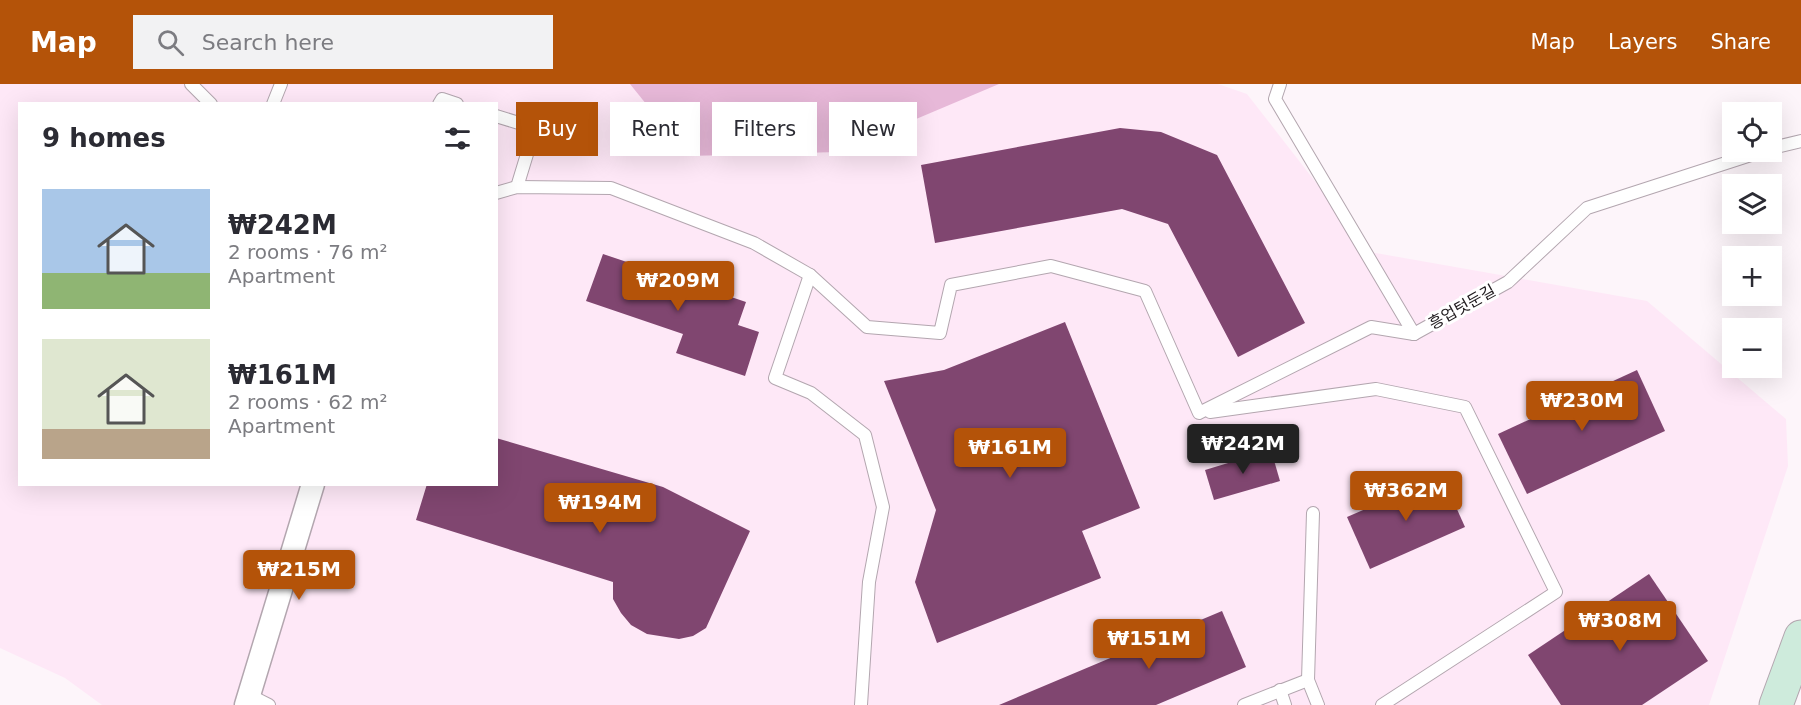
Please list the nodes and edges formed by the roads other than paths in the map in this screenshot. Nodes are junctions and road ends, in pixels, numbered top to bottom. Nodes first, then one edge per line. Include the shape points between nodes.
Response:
1 (191, 84) edge
2 (281, 84) edge
3 (1280, 84) edge
4 (209, 102) edge
5 (274, 102) edge
6 (498, 117) edge
7 (1801, 141) edge
8 (1782, 146) edge
9 (1729, 162) edge
10 (517, 187) junction
11 (498, 192) edge
12 (810, 275) junction
13 (1414, 334) junction
14 (1199, 413) junction
15 (312, 486) edge
16 (1313, 513) dead end
17 (1801, 637) edge
18 (1308, 680) junction
19 (1280, 690) junction
20 (255, 702) edge
21 (861, 705) edge
22 (1244, 705) edge
23 (1285, 705) edge
24 (1318, 705) edge
25 (1382, 705) edge
26 (1776, 705) edge

1 - 4 lane
2 - 5 lane
3 - 13 lane, 흥업텃둔길 via 1275,99
6 - 10 lane via 535,129
7 - 8 lane
9 - 13 lane, 흥업텃둔길 via 1587,208 1508,282
10 - 11 lane
10 - 12 lane via 612,188 754,243
12 - 14 lane via 867,327 940,333 951,285 1051,266 1145,291
12 - 21 lane via 775,378 812,393 865,435 884,507 870,582
13 - 14 lane via 1371,327
14 - 25 lane via 1376,389 1465,406 1556,592
15 - 20 street
16 - 18 lane
17 - 26 street
18 - 19 lane
18 - 24 lane
19 - 22 lane
19 - 23 lane

